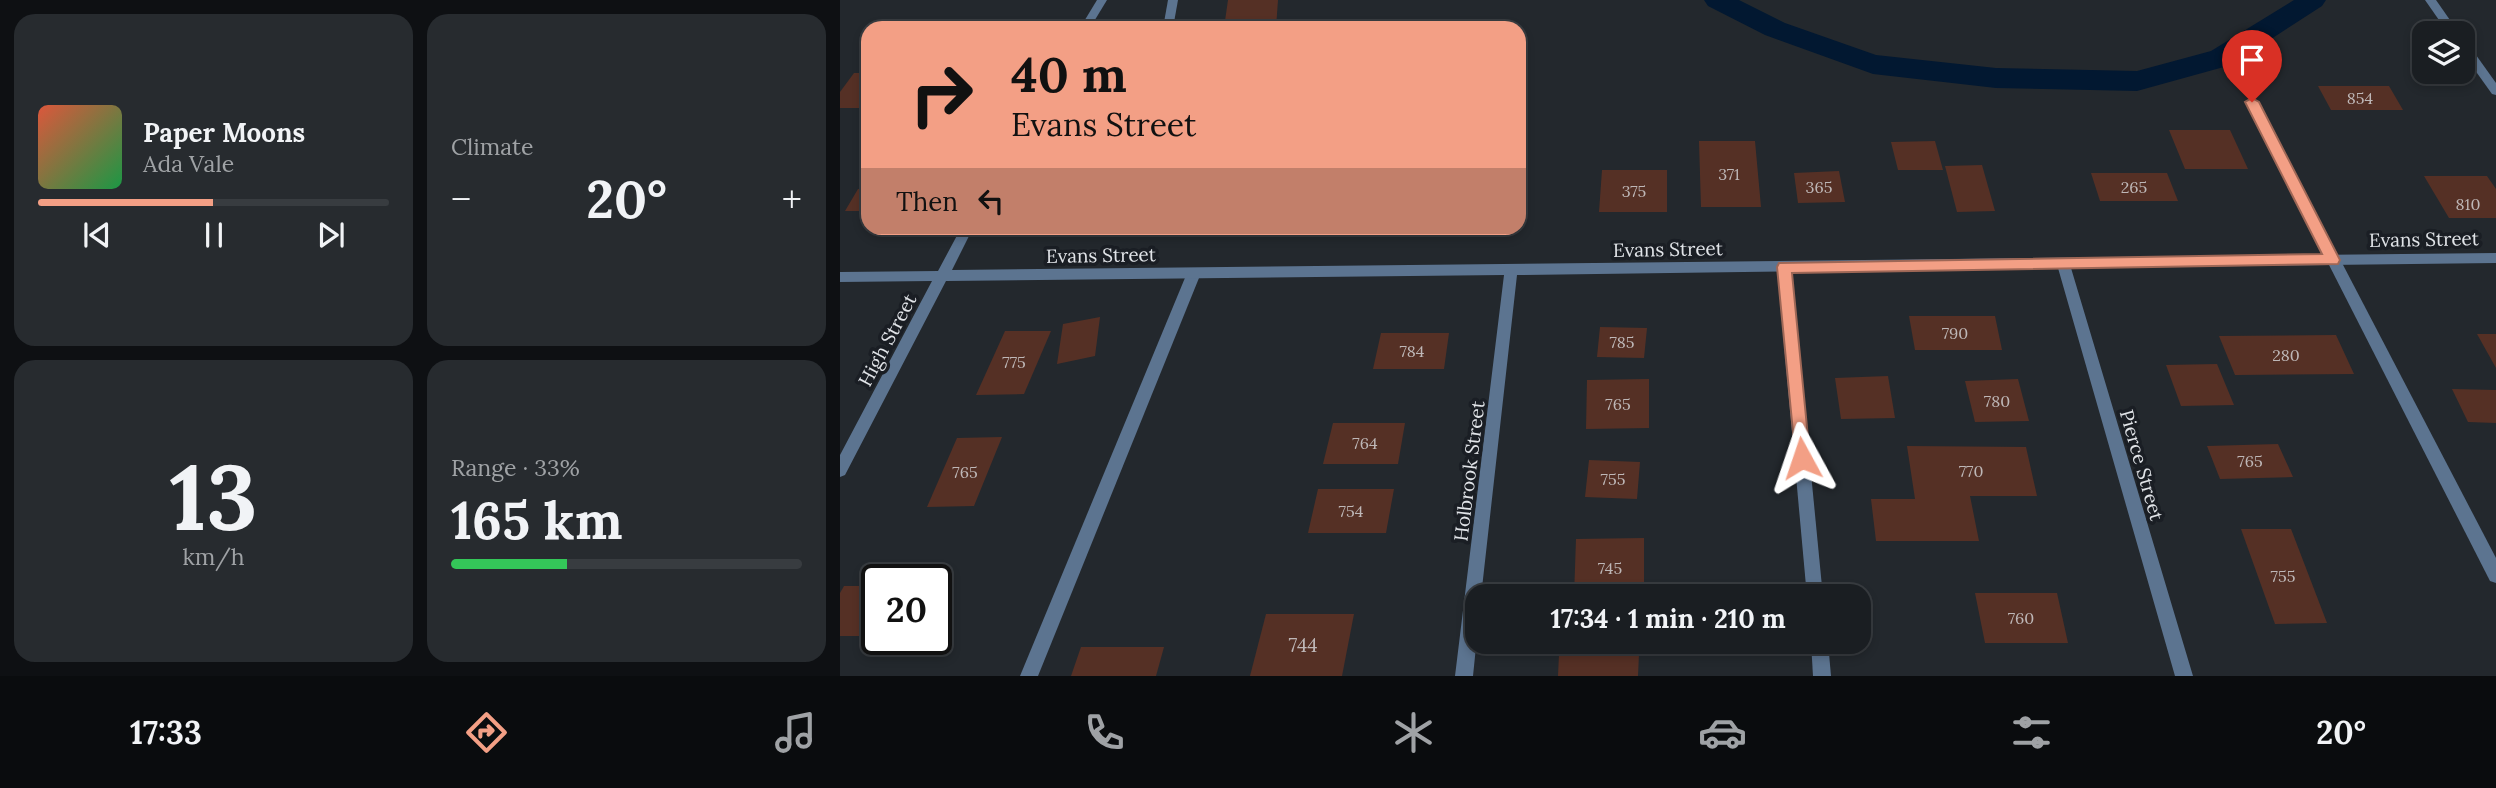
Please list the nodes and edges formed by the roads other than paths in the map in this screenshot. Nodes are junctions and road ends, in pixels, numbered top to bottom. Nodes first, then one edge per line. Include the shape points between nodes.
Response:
1 (1102, 0) edge
2 (1173, 0) edge
3 (2430, 0) edge
4 (1089, 21) edge
5 (1169, 21) edge
6 (2445, 21) edge
7 (2475, 62) edge
8 (2496, 91) edge
9 (2252, 102) dead end
10 (963, 235) edge
11 (2496, 258) edge
12 (2333, 260) junction
13 (2063, 264) junction
14 (1784, 267) junction
15 (1511, 269) junction
16 (1194, 273) junction
17 (942, 276) junction
18 (840, 277) edge
19 (840, 470) edge
20 (2496, 575) edge
21 (1814, 584) edge
22 (1820, 654) edge
23 (1028, 676) edge
24 (1464, 676) edge
25 (1822, 676) edge
26 (2184, 676) edge

1 - 4 street
2 - 5 street
3 - 6 street
7 - 8 street
9 - 12 street
10 - 17 street, High Street
11 - 12 street, Evans Street
12 - 13 street, Evans Street
12 - 20 street
13 - 14 street, Evans Street
13 - 26 street, Pierce Street
14 - 15 street, Evans Street
14 - 21 street
15 - 16 street, Evans Street
15 - 24 street, Holbrook Street
16 - 17 street, Evans Street
16 - 23 street
17 - 18 street, Evans Street
17 - 19 street, High Street
22 - 25 street

